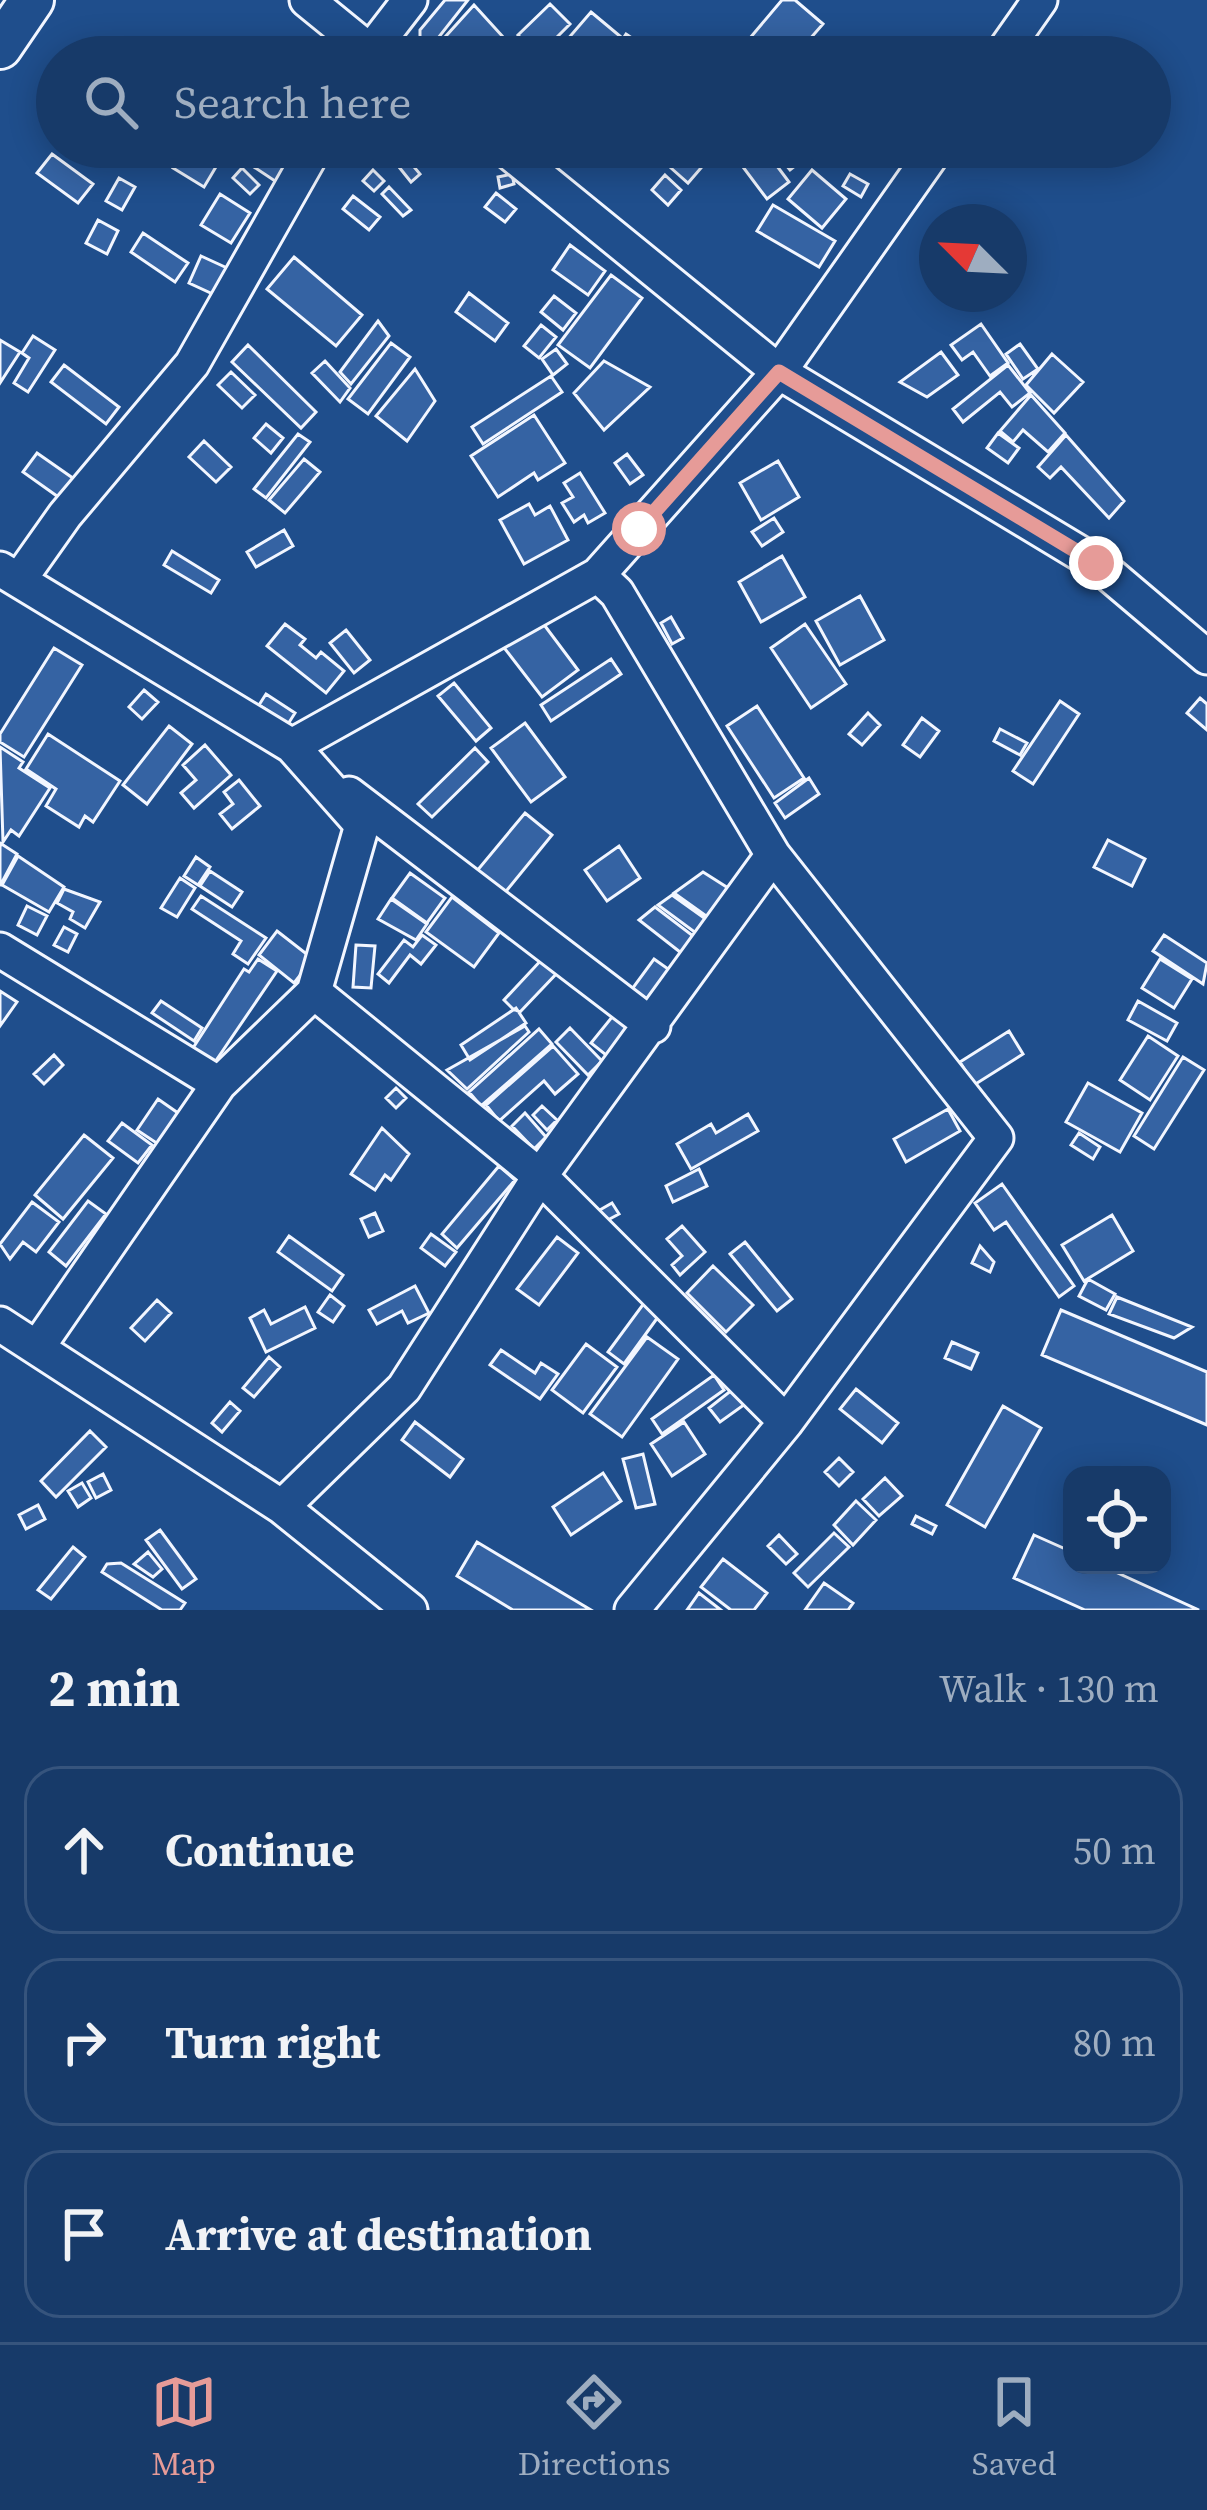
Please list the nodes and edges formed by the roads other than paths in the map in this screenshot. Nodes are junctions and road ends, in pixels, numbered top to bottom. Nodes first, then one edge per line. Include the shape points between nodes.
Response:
1 (32, 0) edge
2 (307, 0) edge
3 (410, 0) edge
4 (1040, 0) edge
5 (348, 36) edge
6 (384, 36) edge
7 (1015, 36) edge
8 (0, 47) edge
9 (303, 168) edge
10 (528, 168) edge
11 (922, 168) edge
12 (779, 372) junction
13 (9, 575) edge
14 (607, 584) junction
15 (1207, 658) edge
16 (298, 753) junction
17 (772, 855) junction
18 (0, 950) edge
19 (314, 992) junction
20 (652, 1026) junction
21 (219, 1084) junction
22 (540, 1176) junction
23 (1, 1326) edge
24 (38, 1348) junction
25 (787, 1422) junction
26 (282, 1507) junction
27 (410, 1610) edge
28 (632, 1610) edge

1 - 8 main road
2 - 5 street
3 - 6 street
4 - 7 street
9 - 13 street via 192,364
10 - 12 street
11 - 12 street
12 - 14 street via 639,529
12 - 15 street via 1096,563
13 - 16 street
14 - 16 street
14 - 17 street
16 - 19 street via 362,825
16 - 20 street
17 - 20 street
17 - 25 street via 996,1138
18 - 21 street
19 - 21 street
19 - 22 street
20 - 22 street
21 - 24 street
22 - 25 street
22 - 26 street via 404,1388
23 - 24 street
24 - 26 street
25 - 28 street
26 - 27 street

